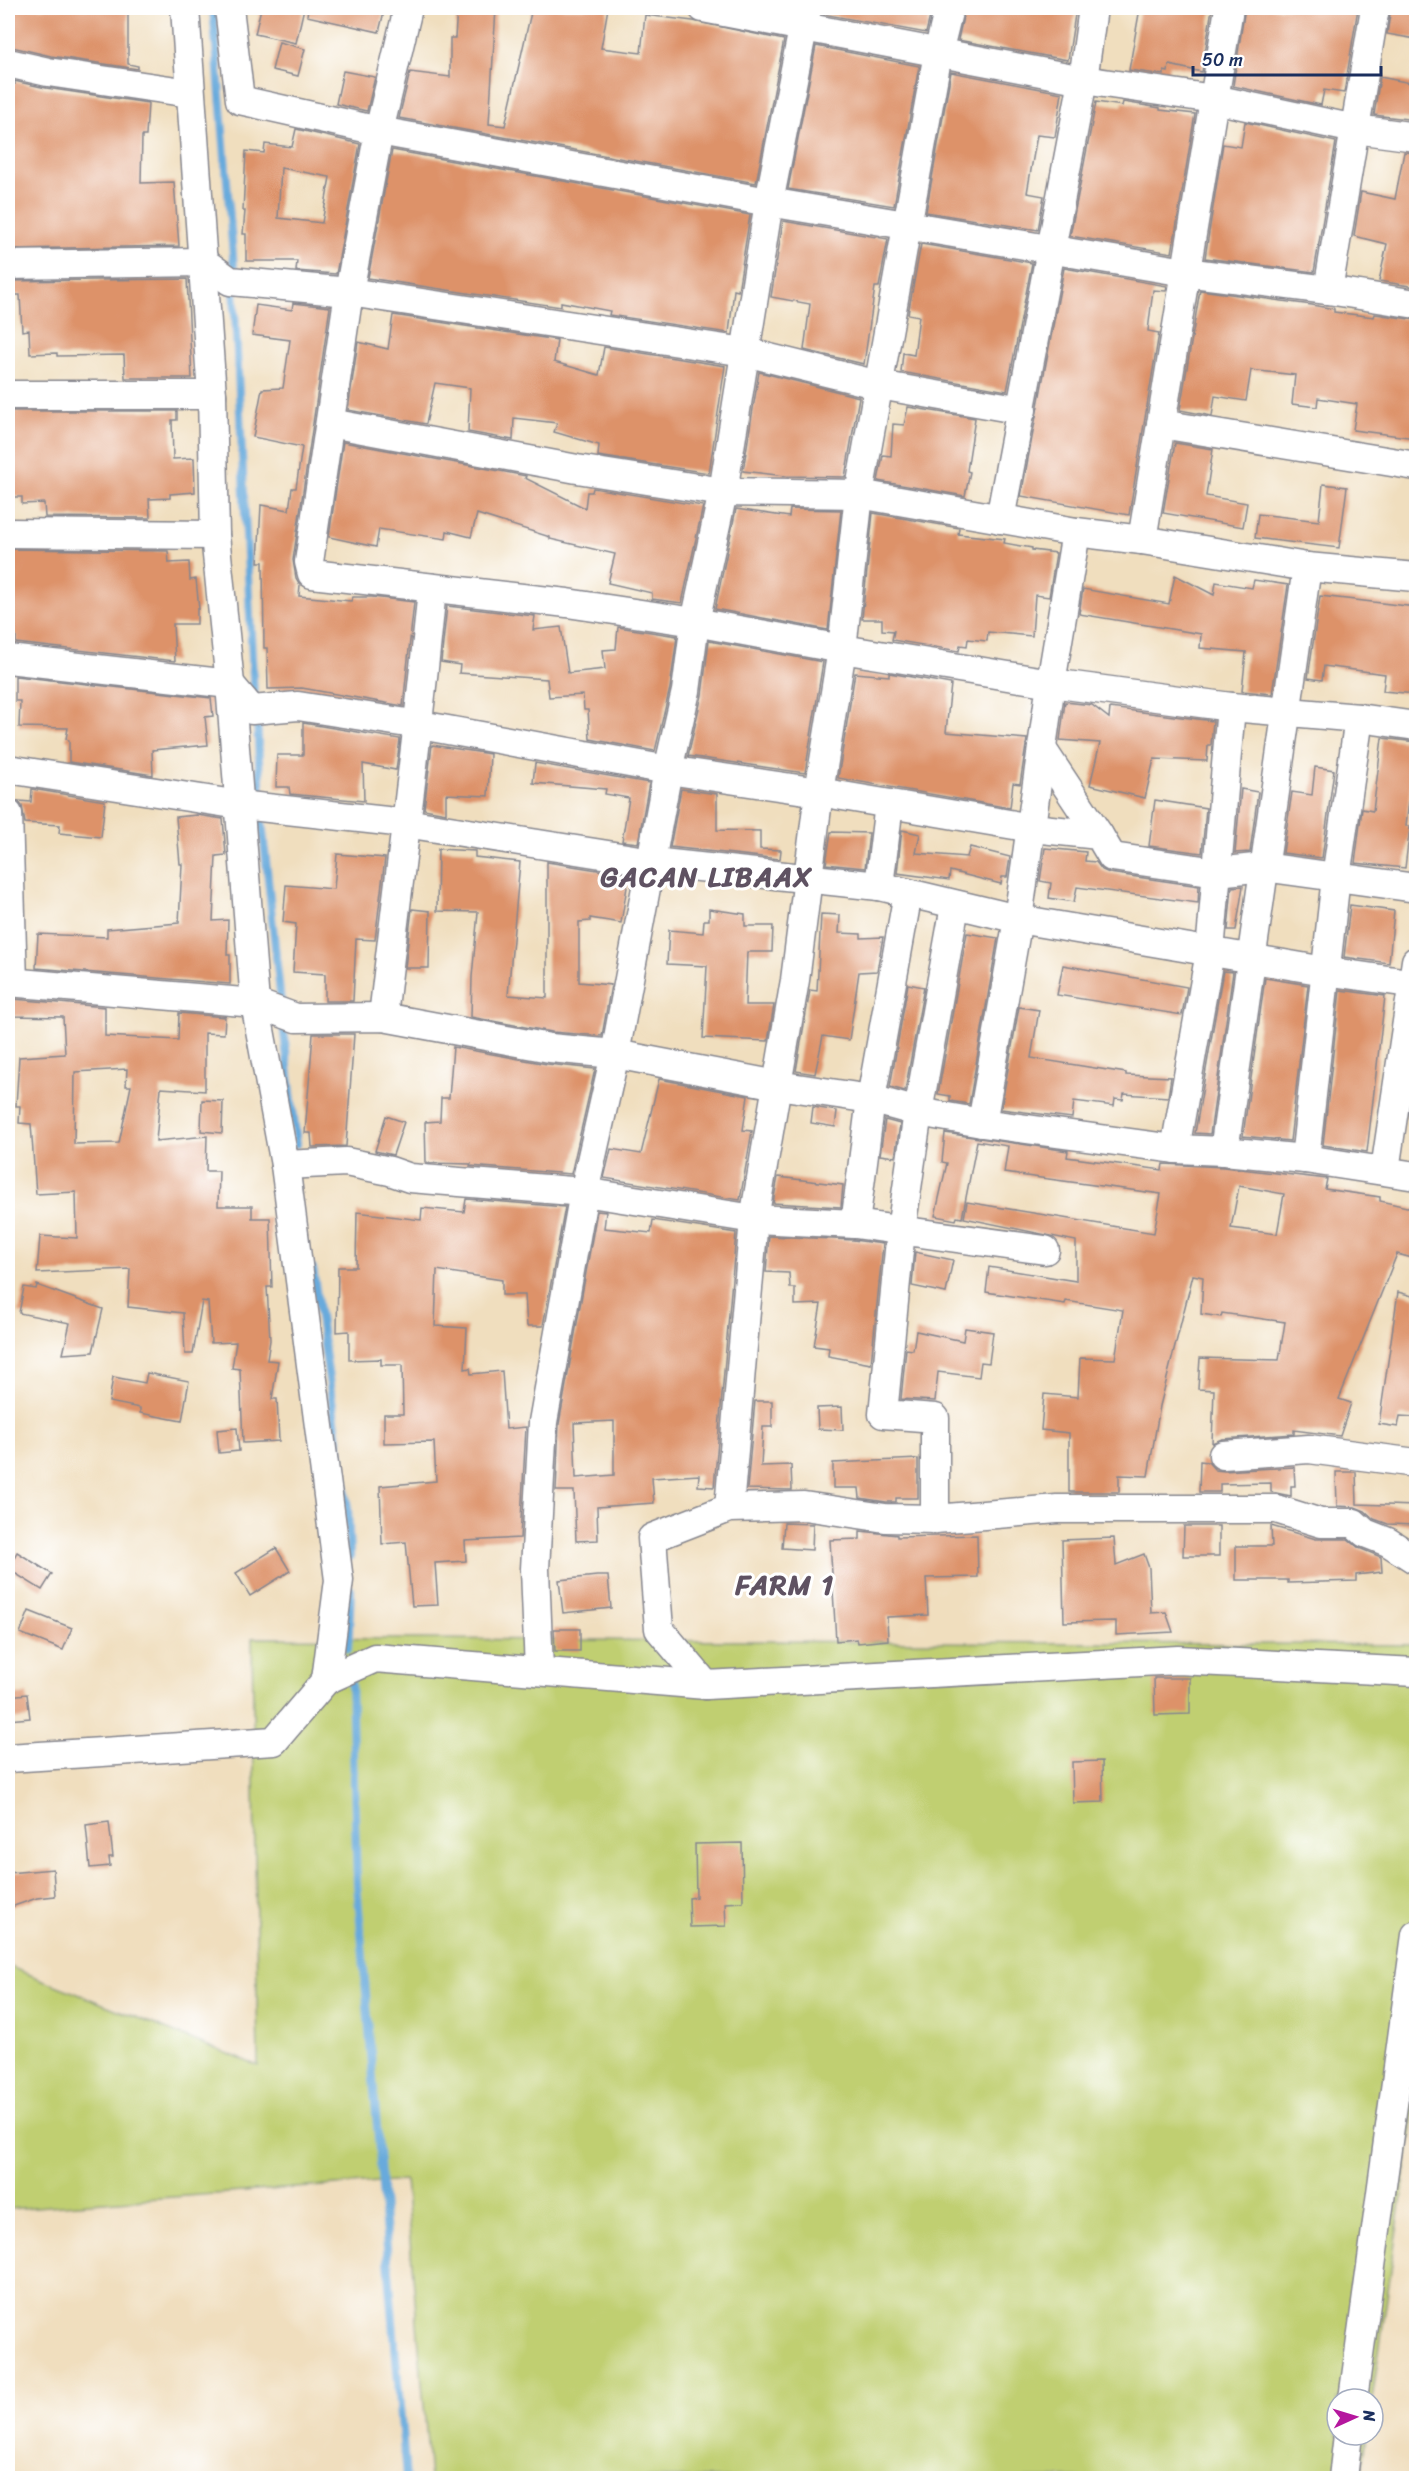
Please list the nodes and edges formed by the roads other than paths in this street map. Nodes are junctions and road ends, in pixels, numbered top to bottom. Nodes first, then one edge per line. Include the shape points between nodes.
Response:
1 (186, 8) edge
2 (229, 8) edge
3 (408, 8) edge
4 (703, 8) edge
5 (949, 8) edge
6 (1093, 8) edge
7 (1229, 8) edge
8 (1375, 8) edge
9 (806, 17) edge
10 (938, 53) junction
11 (8, 63) edge
12 (1083, 80) junction
13 (190, 93) junction
14 (1214, 99) junction
15 (1355, 129) junction
16 (379, 130) junction
17 (1416, 137) edge
18 (770, 202) junction
19 (907, 225) junction
20 (1051, 250) junction
21 (204, 262) junction
22 (8, 265) edge
23 (1185, 272) junction
24 (1328, 290) junction
25 (349, 292) junction
26 (1416, 304) edge
27 (745, 352) junction
28 (879, 385) junction
29 (8, 394) edge
30 (212, 395) junction
31 (1022, 410) junction
32 (330, 423) junction
33 (1161, 424) junction
34 (1416, 466) edge
35 (723, 492) junction
36 (859, 494) junction
37 (1000, 519) junction
38 (8, 532) edge
39 (1076, 532) junction
40 (215, 535) junction
41 (1142, 540) junction
42 (1307, 567) junction
43 (1416, 577) edge
44 (432, 588) junction
45 (695, 622) junction
46 (842, 650) junction
47 (8, 659) edge
48 (1051, 683) junction
49 (230, 684) junction
50 (1231, 706) junction
51 (1286, 711) junction
52 (1359, 718) junction
53 (420, 725) junction
54 (1416, 726) edge
55 (1042, 749) junction
56 (8, 769) edge
57 (668, 770) junction
58 (819, 792) junction
59 (889, 804) junction
60 (240, 805) junction
61 (8, 814) edge
62 (405, 823) junction
63 (1032, 828) junction
64 (1099, 835) junction
65 (652, 862) junction
66 (1264, 867) junction
67 (1217, 872) junction
68 (1336, 877) junction
69 (807, 879) junction
70 (879, 886) junction
71 (1416, 888) edge
72 (908, 892) junction
73 (955, 906) junction
74 (1018, 919) junction
75 (1210, 952) junction
76 (1251, 959) junction
77 (1325, 971) junction
78 (1415, 976) edge
79 (10, 982) edge
80 (255, 1003) junction
81 (383, 1017) junction
82 (615, 1054) junction
83 (777, 1085) junction
84 (870, 1099) junction
85 (918, 1112) junction
86 (982, 1123) junction
87 (1175, 1149) junction
88 (1224, 1151) junction
89 (1305, 1159) junction
90 (285, 1166) junction
91 (1385, 1170) junction
92 (1416, 1176) edge
93 (584, 1191) junction
94 (754, 1219) junction
95 (855, 1224) junction
96 (901, 1230) junction
97 (1045, 1250) dead end
98 (1223, 1455) dead end
99 (1416, 1463) edge
100 (729, 1508) junction
101 (935, 1519) junction
102 (1416, 1560) edge
103 (539, 1671) junction
104 (1416, 1672) edge
105 (326, 1680) junction
106 (706, 1685) junction
107 (8, 1758) edge
108 (1416, 1935) edge
109 (1355, 2387) edge
110 (1346, 2447) edge
111 (1342, 2478) edge

1 - 13 street
2 - 16 street via 240,100
3 - 16 street
4 - 9 street
5 - 10 street
6 - 12 street
7 - 14 street
8 - 15 street
9 - 10 street
9 - 18 street
10 - 12 street
10 - 19 street
11 - 13 street
12 - 14 street
12 - 20 street
13 - 21 street
14 - 15 street
14 - 23 street
15 - 17 street
15 - 24 street
16 - 18 street
16 - 25 street
18 - 19 street
18 - 27 street
19 - 20 street
19 - 28 street
20 - 23 street
20 - 31 street
21 - 22 street
21 - 25 street via 230,281
21 - 30 street
23 - 24 street
23 - 33 street
24 - 26 street
25 - 27 street
25 - 32 street
27 - 28 street
27 - 35 street
28 - 31 street
28 - 36 street
29 - 30 street
30 - 40 street
31 - 37 street
32 - 35 street
32 - 44 street via 309,562 312,574
33 - 34 street
33 - 41 street
35 - 36 street
35 - 45 street
36 - 37 street
36 - 46 street
37 - 39 street
38 - 40 street
39 - 41 street
39 - 48 street
40 - 49 street
41 - 42 street
42 - 43 street
42 - 51 street
44 - 45 street
44 - 53 street
45 - 46 street
45 - 57 street via 686,691
46 - 48 street
46 - 58 street
47 - 49 street
48 - 50 street
48 - 55 street
49 - 53 street via 252,710 298,706
49 - 60 street
50 - 51 street
50 - 67 street
51 - 52 street
51 - 66 street
52 - 54 street
52 - 68 street
53 - 57 street
53 - 62 street
55 - 63 street
55 - 64 street
56 - 60 street
57 - 58 street
57 - 65 street
58 - 59 street
58 - 69 street
59 - 63 street
59 - 70 street
60 - 62 street
60 - 80 street
61 - 79 street
62 - 65 street
62 - 81 street
63 - 64 street
63 - 74 street
64 - 67 street via 1112,857
65 - 69 street
65 - 82 street
66 - 67 street
66 - 68 street
66 - 76 street
67 - 75 street
68 - 71 street
68 - 77 street
69 - 70 street
69 - 83 street
70 - 72 street
72 - 73 street
72 - 84 street
73 - 74 street
73 - 85 street
74 - 75 street
74 - 86 street
75 - 76 street
75 - 87 street
76 - 77 street
76 - 88 street
77 - 78 street
77 - 89 street
78 - 91 street
79 - 80 street
80 - 81 street via 296,1018
80 - 90 street
81 - 82 street via 550,1048
82 - 83 street
82 - 93 street
83 - 84 street
83 - 94 street
84 - 85 street
84 - 95 street
85 - 86 street
85 - 96 street
86 - 87 street
87 - 88 street
88 - 89 street
89 - 91 street
90 - 93 street via 346,1162 410,1178
90 - 105 street via 339,1580
91 - 92 street
93 - 94 street
93 - 103 street via 543,1422 535,1569
94 - 95 street
94 - 100 street
95 - 96 street
96 - 97 street
96 - 101 street via 883,1414 934,1418
98 - 99 street via 1309,1449
100 - 101 street via 804,1506 885,1518
100 - 106 street via 652,1538 659,1629
101 - 102 street via 1057,1509 1276,1509 1321,1523 1354,1523
103 - 105 street via 375,1658
103 - 106 street
104 - 106 street via 1178,1660
105 - 107 street via 274,1741
108 - 109 street
110 - 111 street

